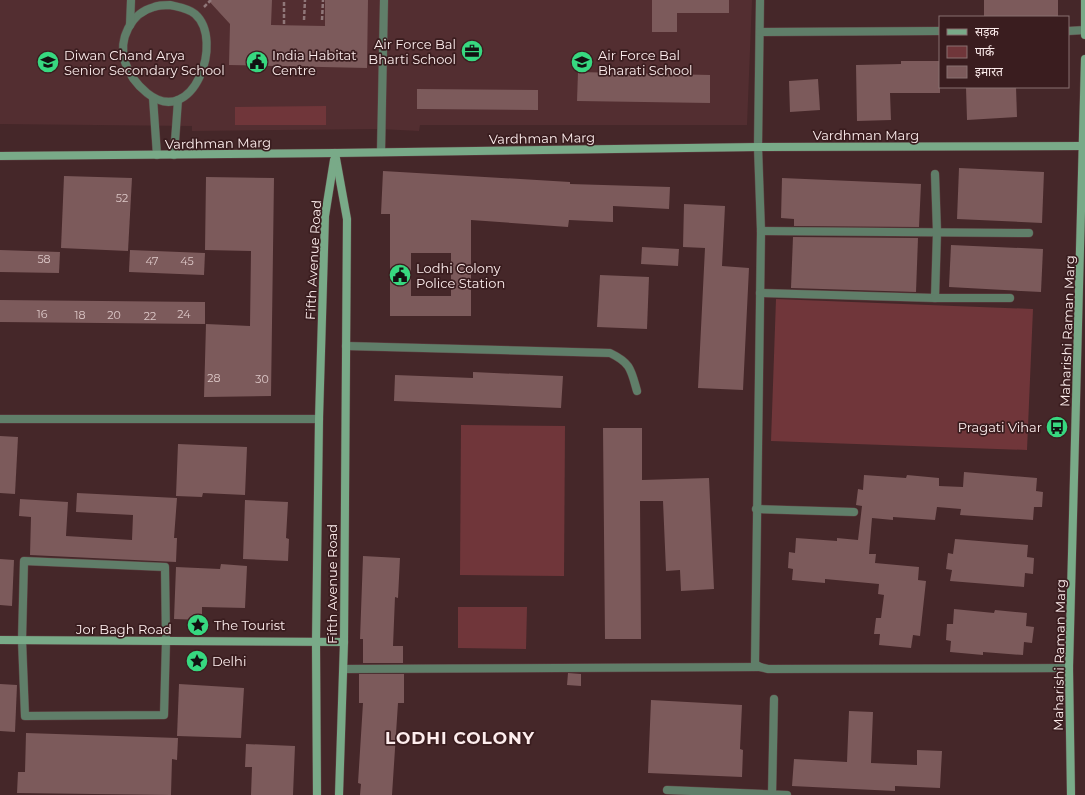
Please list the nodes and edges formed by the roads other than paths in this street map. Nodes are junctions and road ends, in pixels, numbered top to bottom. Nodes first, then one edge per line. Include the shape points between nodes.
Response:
1 (131, 0) edge
2 (384, 0) edge
3 (760, 0) edge
4 (1085, 0) edge
5 (130, 25) junction
6 (1069, 30) edge
7 (1085, 30) edge
8 (939, 31) edge
9 (760, 32) junction
10 (1085, 35) edge
11 (1085, 59) edge
12 (153, 98) junction
13 (178, 100) junction
14 (1084, 146) junction
15 (758, 147) junction
16 (381, 152) junction
17 (335, 153) junction
18 (157, 155) junction
19 (174, 155) junction
20 (0, 156) edge
21 (935, 174) dead end
22 (760, 231) junction
23 (937, 232) junction
24 (1029, 233) dead end
25 (760, 293) junction
26 (935, 298) junction
27 (1010, 298) dead end
28 (346, 346) junction
29 (636, 390) dead end
30 (0, 419) edge
31 (319, 419) junction
32 (756, 509) junction
33 (854, 512) dead end
34 (0, 640) edge
35 (22, 640) junction
36 (166, 641) junction
37 (344, 642) junction
38 (316, 643) junction
39 (760, 667) junction
40 (1069, 668) junction
41 (344, 669) junction
42 (774, 699) dead end
43 (667, 790) dead end
44 (317, 795) edge
45 (339, 795) edge
46 (772, 795) edge
47 (787, 795) edge
48 (1071, 795) edge

1 - 5 street
2 - 16 street
3 - 9 street
4 - 7 street
5 - 12 street via 124,38 122,54 136,84
5 - 13 street via 140,13 154,7 170,5 183,8 195,15 203,27 206,54 201,78
6 - 7 street
7 - 10 street
8 - 9 street
9 - 15 street
11 - 14 street, Maharishi Raman Marg
12 - 13 street via 165,103
12 - 18 street
13 - 19 street
14 - 15 street, Vardhman Marg
14 - 40 street, Maharishi Raman Marg
15 - 16 street, Vardhman Marg
15 - 22 street
16 - 17 street, Vardhman Marg
17 - 19 street, Vardhman Marg
17 - 28 street, Fifth Avenue Road via 347,219
17 - 31 street, Fifth Avenue Road via 325,216
18 - 19 street, Vardhman Marg
18 - 20 street, Vardhman Marg
21 - 23 street
22 - 23 street
22 - 25 street
23 - 24 street
23 - 26 street
25 - 26 street
25 - 32 street
26 - 27 street
28 - 29 street via 610,354 622,358 630,366
28 - 37 street, Fifth Avenue Road
30 - 31 street
31 - 38 street, Fifth Avenue Road
32 - 33 street
32 - 39 street via 754,659 755,664
34 - 35 street, Jor Bagh Road
35 - 36 street, Jor Bagh Road
35 - 36 street via 25,716 164,715
35 - 36 street via 24,561 165,567
36 - 38 street, Jor Bagh Road
37 - 38 street, Jor Bagh Road
37 - 41 street, Fifth Avenue Road
38 - 44 street, Fifth Avenue Road
39 - 40 street
39 - 41 street
40 - 48 street, Maharishi Raman Marg
41 - 45 street, Fifth Avenue Road
42 - 46 street
43 - 46 street
46 - 47 street

